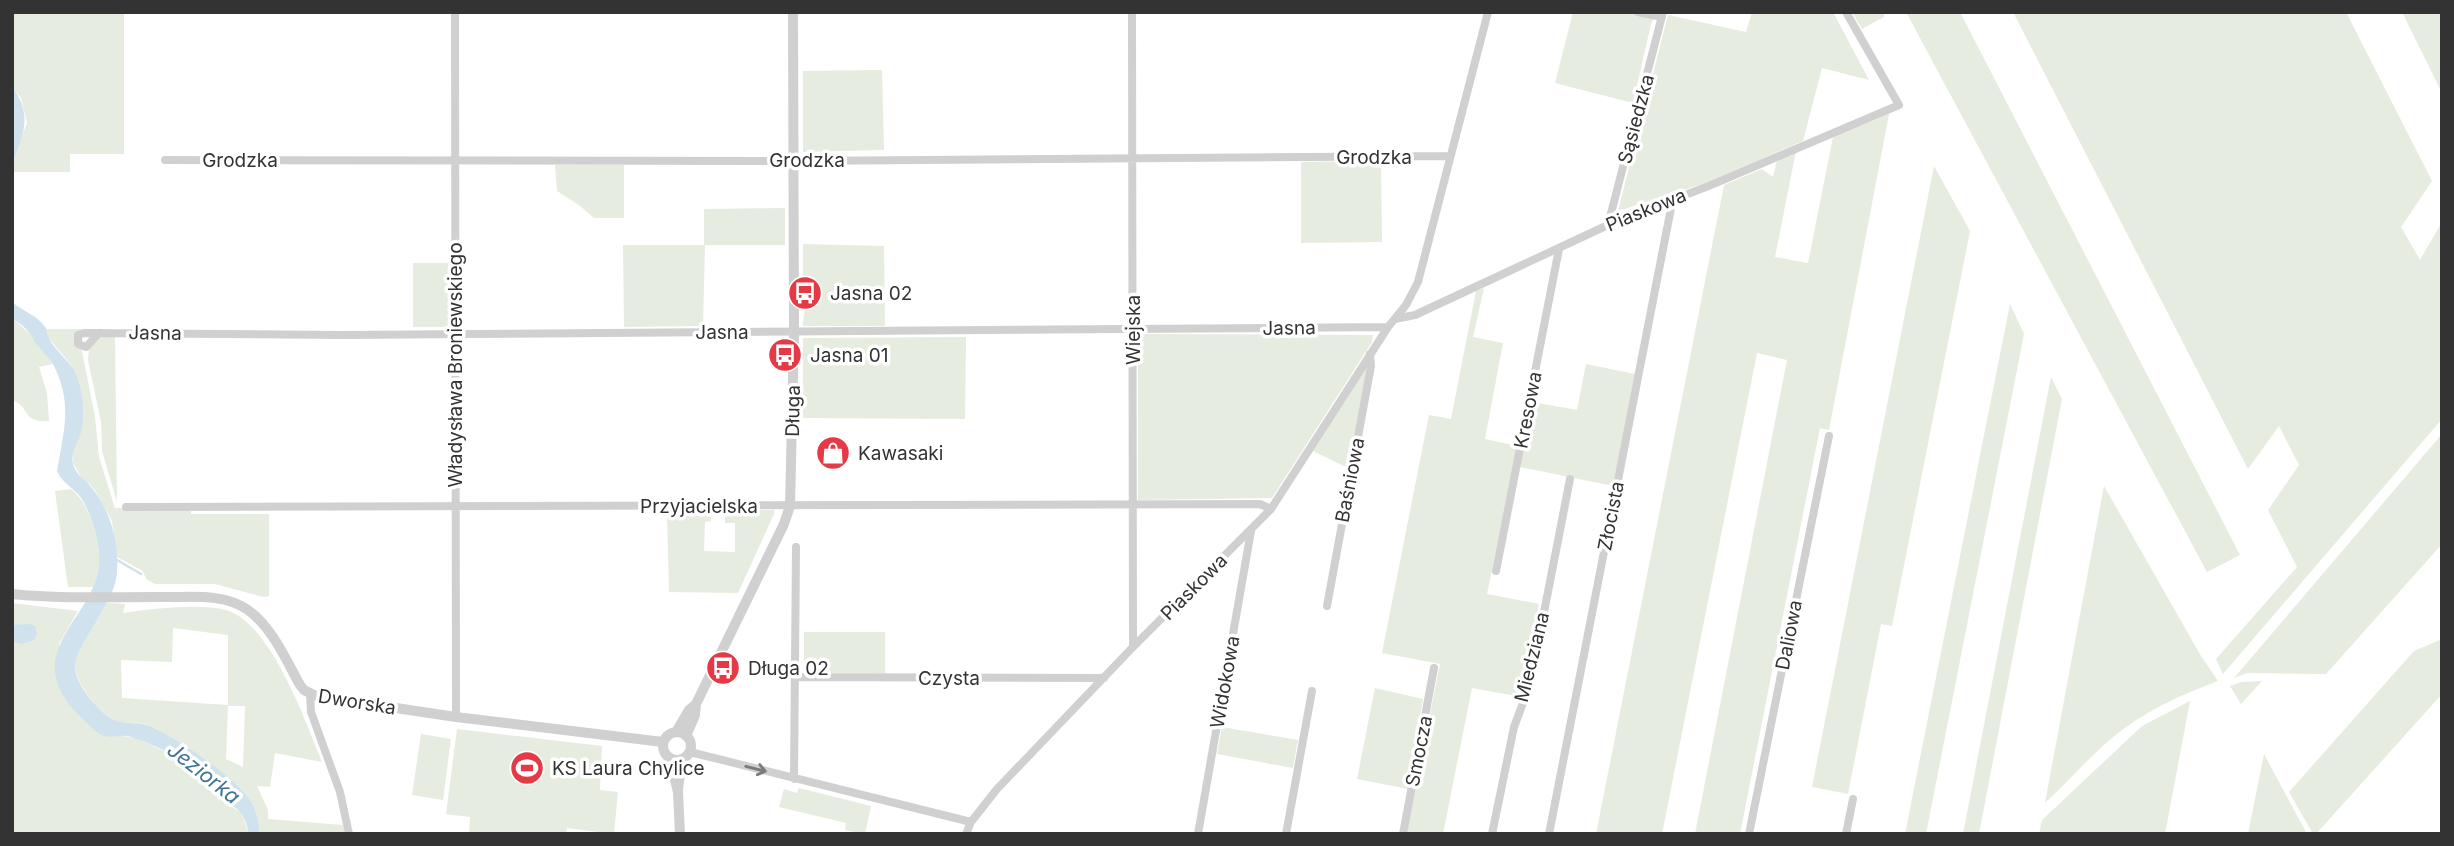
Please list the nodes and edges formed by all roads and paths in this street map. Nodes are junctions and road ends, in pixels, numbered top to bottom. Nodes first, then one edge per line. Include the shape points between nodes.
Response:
1 (455, 12) edge
2 (793, 12) edge
3 (1132, 12) edge
4 (1488, 12) edge
5 (1638, 12) edge
6 (1846, 12) edge
7 (1663, 15) edge
8 (1450, 156) junction
9 (1132, 158) junction
10 (165, 160) dead end
11 (455, 160) junction
12 (794, 161) junction
13 (1673, 198) junction
14 (1608, 225) junction
15 (1559, 249) junction
16 (1395, 319) junction
17 (1388, 327) junction
18 (1133, 330) junction
19 (794, 331) junction
20 (99, 333) dead end
21 (455, 334) junction
22 (1370, 354) junction
23 (1829, 436) dead end
24 (1570, 479) dead end
25 (1134, 504) junction
26 (790, 506) junction
27 (126, 507) dead end
28 (455, 507) junction
29 (1271, 509) junction
30 (1251, 531) junction
31 (796, 547) dead end
32 (1496, 571) dead end
33 (12, 594) edge
34 (1327, 606) dead end
35 (1133, 647) junction
36 (1434, 668) dead end
37 (794, 677) junction
38 (1104, 678) junction
39 (1312, 691) dead end
40 (310, 694) junction
41 (456, 717) junction
42 (681, 734) junction
43 (663, 742) junction
44 (681, 757) junction
45 (794, 779) junction
46 (1853, 799) dead end
47 (971, 822) junction
48 (349, 834) edge
49 (680, 834) edge
50 (966, 834) edge
51 (1198, 834) edge
52 (1286, 834) edge
53 (1403, 834) edge
54 (1492, 834) edge
55 (1549, 834) edge
56 (1749, 834) edge
57 (1846, 834) edge

1 - 11 street, Władysława Broniewskiego
2 - 12 street, Długa
3 - 9 street, Wiejska
4 - 8 street, Piaskowa
5 - 7 street
6 - 13 street, Piaskowa via 1899,105
7 - 14 street, Sąsiedzka
8 - 9 street, Grodzka
8 - 16 street, Piaskowa via 1418,282
9 - 12 street, Grodzka
9 - 18 street, Wiejska
10 - 11 street, Grodzka
11 - 12 street, Grodzka
11 - 21 street, Władysława Broniewskiego
12 - 19 street, Długa
13 - 14 street, Piaskowa
13 - 55 street, Złocista
14 - 15 street, Piaskowa
15 - 16 street, Piaskowa via 1415,315
15 - 32 street, Kresowa
16 - 17 street, Piaskowa
17 - 18 street, Jasna
17 - 22 street, Piaskowa
18 - 19 street, Jasna
18 - 25 street, Wiejska
19 - 21 street, Jasna
19 - 26 street, Długa
20 - 21 street, Jasna
21 - 28 street, Władysława Broniewskiego
22 - 29 street, Piaskowa
22 - 34 street, Baśniowa
23 - 56 street, Daliowa
24 - 54 street, Miedziana via 1530,684 1514,727
25 - 26 street, Przyjacielska
25 - 29 street, Przyjacielska via 1260,504
25 - 35 street, Wiejska
26 - 28 street, Przyjacielska
26 - 42 street, Długa
27 - 28 street, Przyjacielska
28 - 41 street, Władysława Broniewskiego
29 - 30 street, Piaskowa
30 - 35 street, Piaskowa
30 - 51 street, Widokowa
31 - 37 street
33 - 40 street, Dworska via 213,598 246,608 263,624
35 - 38 street, Piaskowa
36 - 53 street, Smocza
37 - 38 street, Czysta
37 - 45 street
38 - 47 street, Piaskowa
39 - 52 street
40 - 41 street, Dworska
40 - 48 street via 311,712 340,792
41 - 43 street, Dworska
42 - 43 street via 668,735
42 - 44 street via 691,745
43 - 44 street via 664,752
44 -> 45 street
44 - 49 street
45 - 47 street
46 - 57 street
47 - 50 street, Piaskowa

